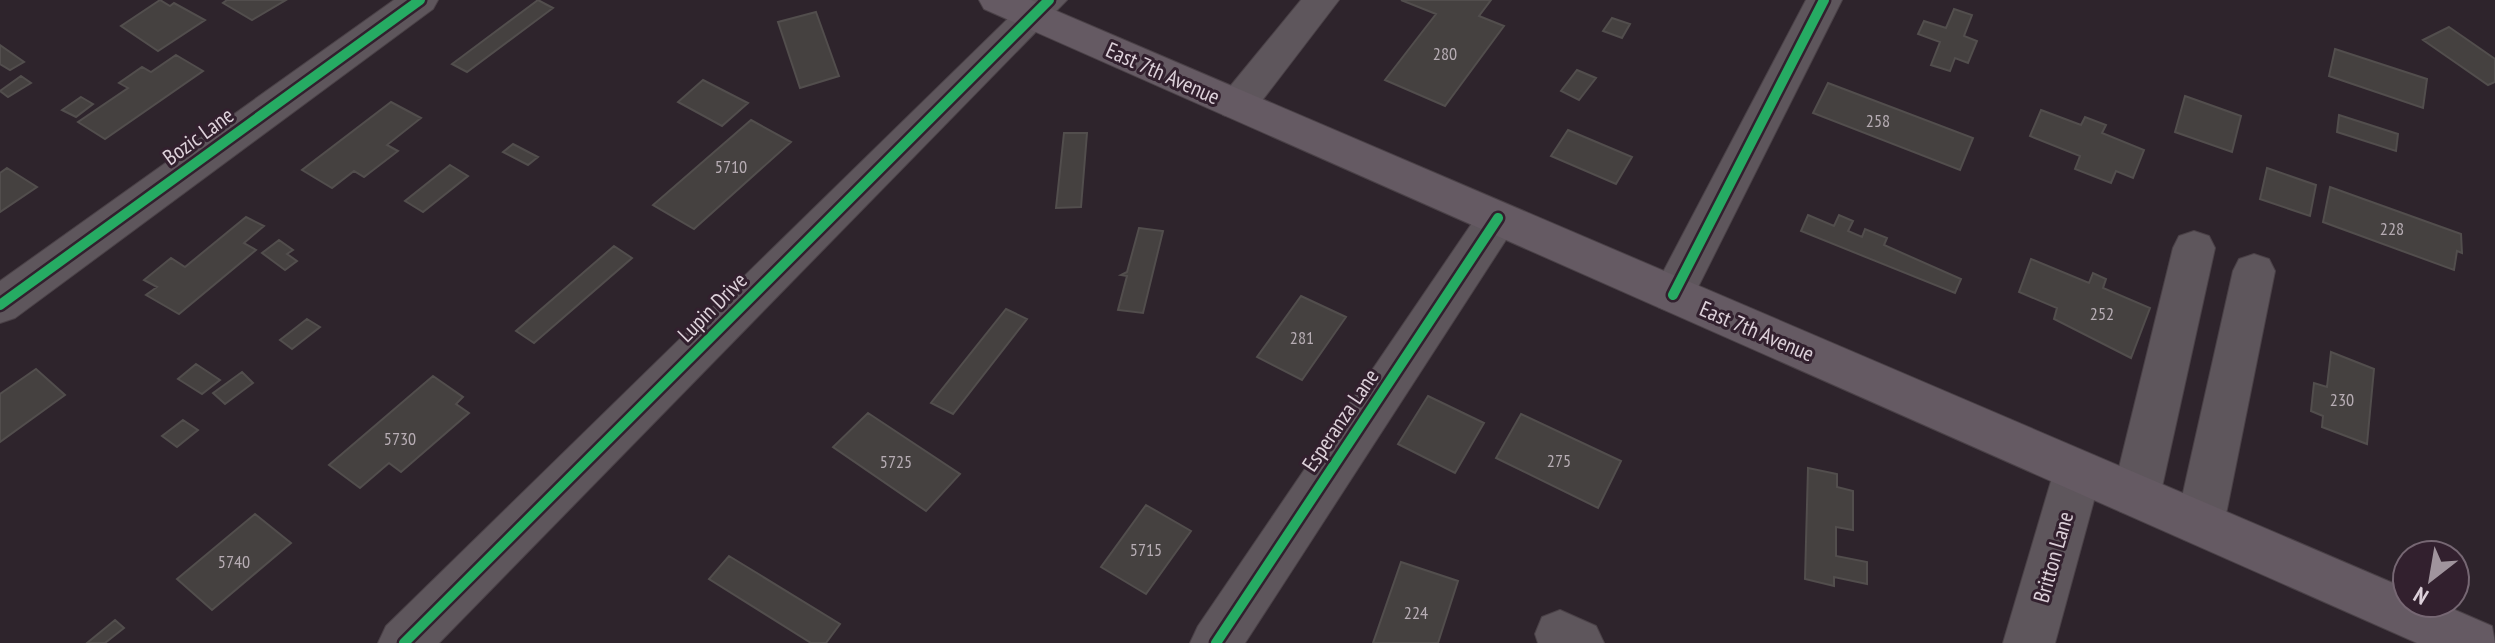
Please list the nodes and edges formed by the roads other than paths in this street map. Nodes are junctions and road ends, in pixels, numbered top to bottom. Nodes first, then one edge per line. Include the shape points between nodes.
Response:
1 (420, 0) edge
2 (1321, 0) edge
3 (1824, 0) edge
4 (1026, 5) edge
5 (1237, 105) junction
6 (1498, 218) junction
7 (2194, 248) dead end
8 (2254, 271) dead end
9 (1673, 295) junction
10 (0, 305) edge
11 (2078, 471) junction
12 (2136, 496) junction
13 (2200, 524) junction
14 (404, 643) edge
15 (1216, 643) edge
16 (2029, 643) edge
17 (2474, 643) edge

1 - 10 street, Bozic Lane
2 - 5 street
3 - 9 street
4 - 5 main road, East 7th Avenue
4 - 14 street, Lupin Drive
5 - 6 main road, East 7th Avenue
6 - 9 main road, East 7th Avenue
6 - 15 street, Esperanza Lane
7 - 12 street
8 - 13 street
9 - 11 main road, East 7th Avenue
11 - 12 main road, East 7th Avenue
11 - 16 street, Britton Lane
12 - 13 main road, East 7th Avenue
13 - 17 main road, East 7th Avenue

